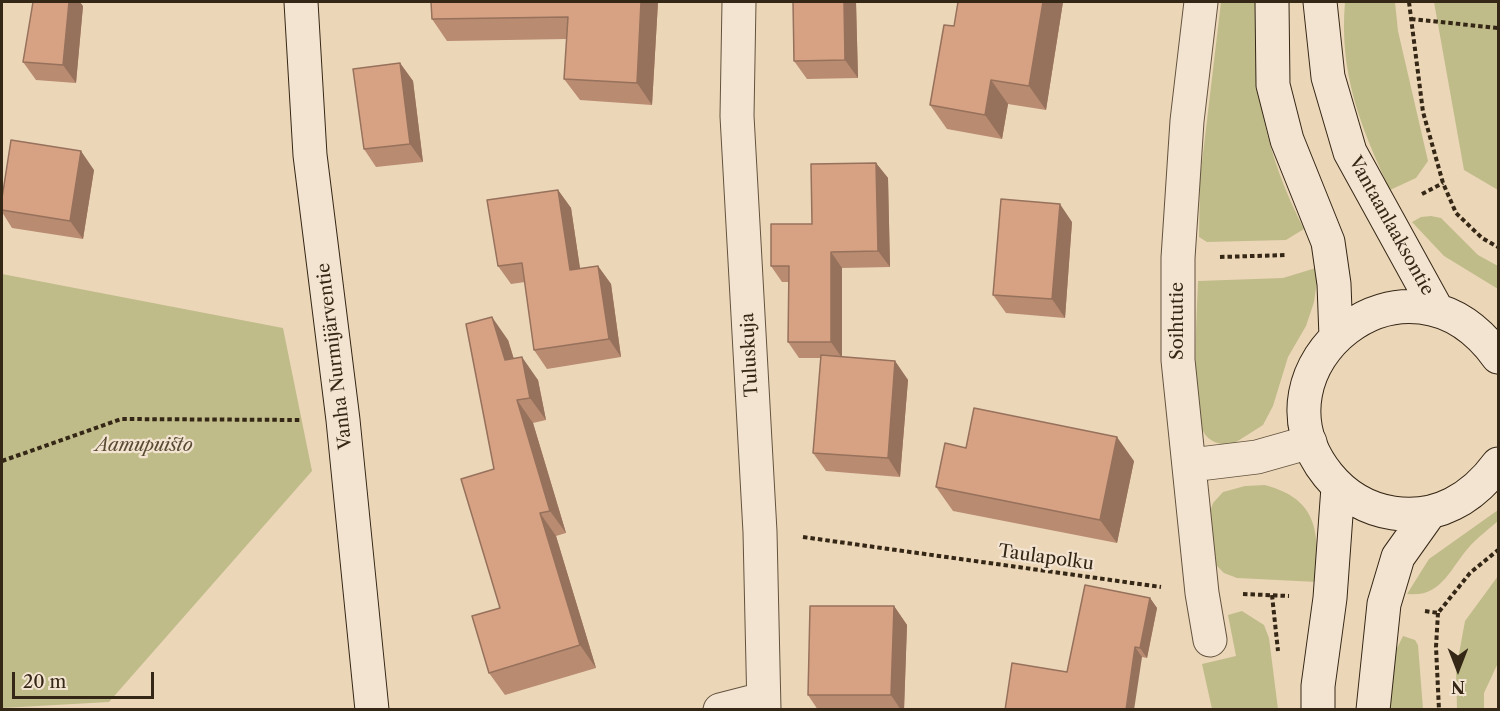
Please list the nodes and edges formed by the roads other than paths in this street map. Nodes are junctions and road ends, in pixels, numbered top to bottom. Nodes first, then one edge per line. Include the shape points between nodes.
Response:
1 (302, 2) edge
2 (739, 2) edge
3 (1202, 2) edge
4 (1272, 2) edge
5 (1320, 2) edge
6 (1437, 310) junction
7 (1335, 337) junction
8 (1493, 344) edge
9 (1310, 442) junction
10 (1498, 464) edge
11 (1191, 465) junction
12 (1338, 487) junction
13 (1430, 512) junction
14 (1210, 640) dead end
15 (764, 704) edge
16 (372, 710) edge
17 (720, 710) edge
18 (1318, 710) edge
19 (1373, 710) edge

1 - 16 street, Vanha Nurmijärventie via 310,155 343,420
2 - 15 street, Tuluskuja via 737,116 760,532
3 - 11 street, Soihtutie via 1187,121 1178,258 1178,360
4 - 7 street via 1273,85 1287,140 1328,242
5 - 6 street, Vantaanlaaksontie via 1328,77 1350,152
6 - 7 street via 1410,306 1383,309 1357,320
6 - 8 street via 1462,320
7 - 9 street via 1318,360 1307,386 1305,415
9 - 11 street via 1257,457
9 - 12 street via 1321,466
10 - 13 street via 1482,485 1458,503
11 - 14 street, Soihtutie
12 - 13 street via 1381,511 1405,515
12 - 18 street
13 - 19 street via 1398,557 1384,604
15 - 17 street

